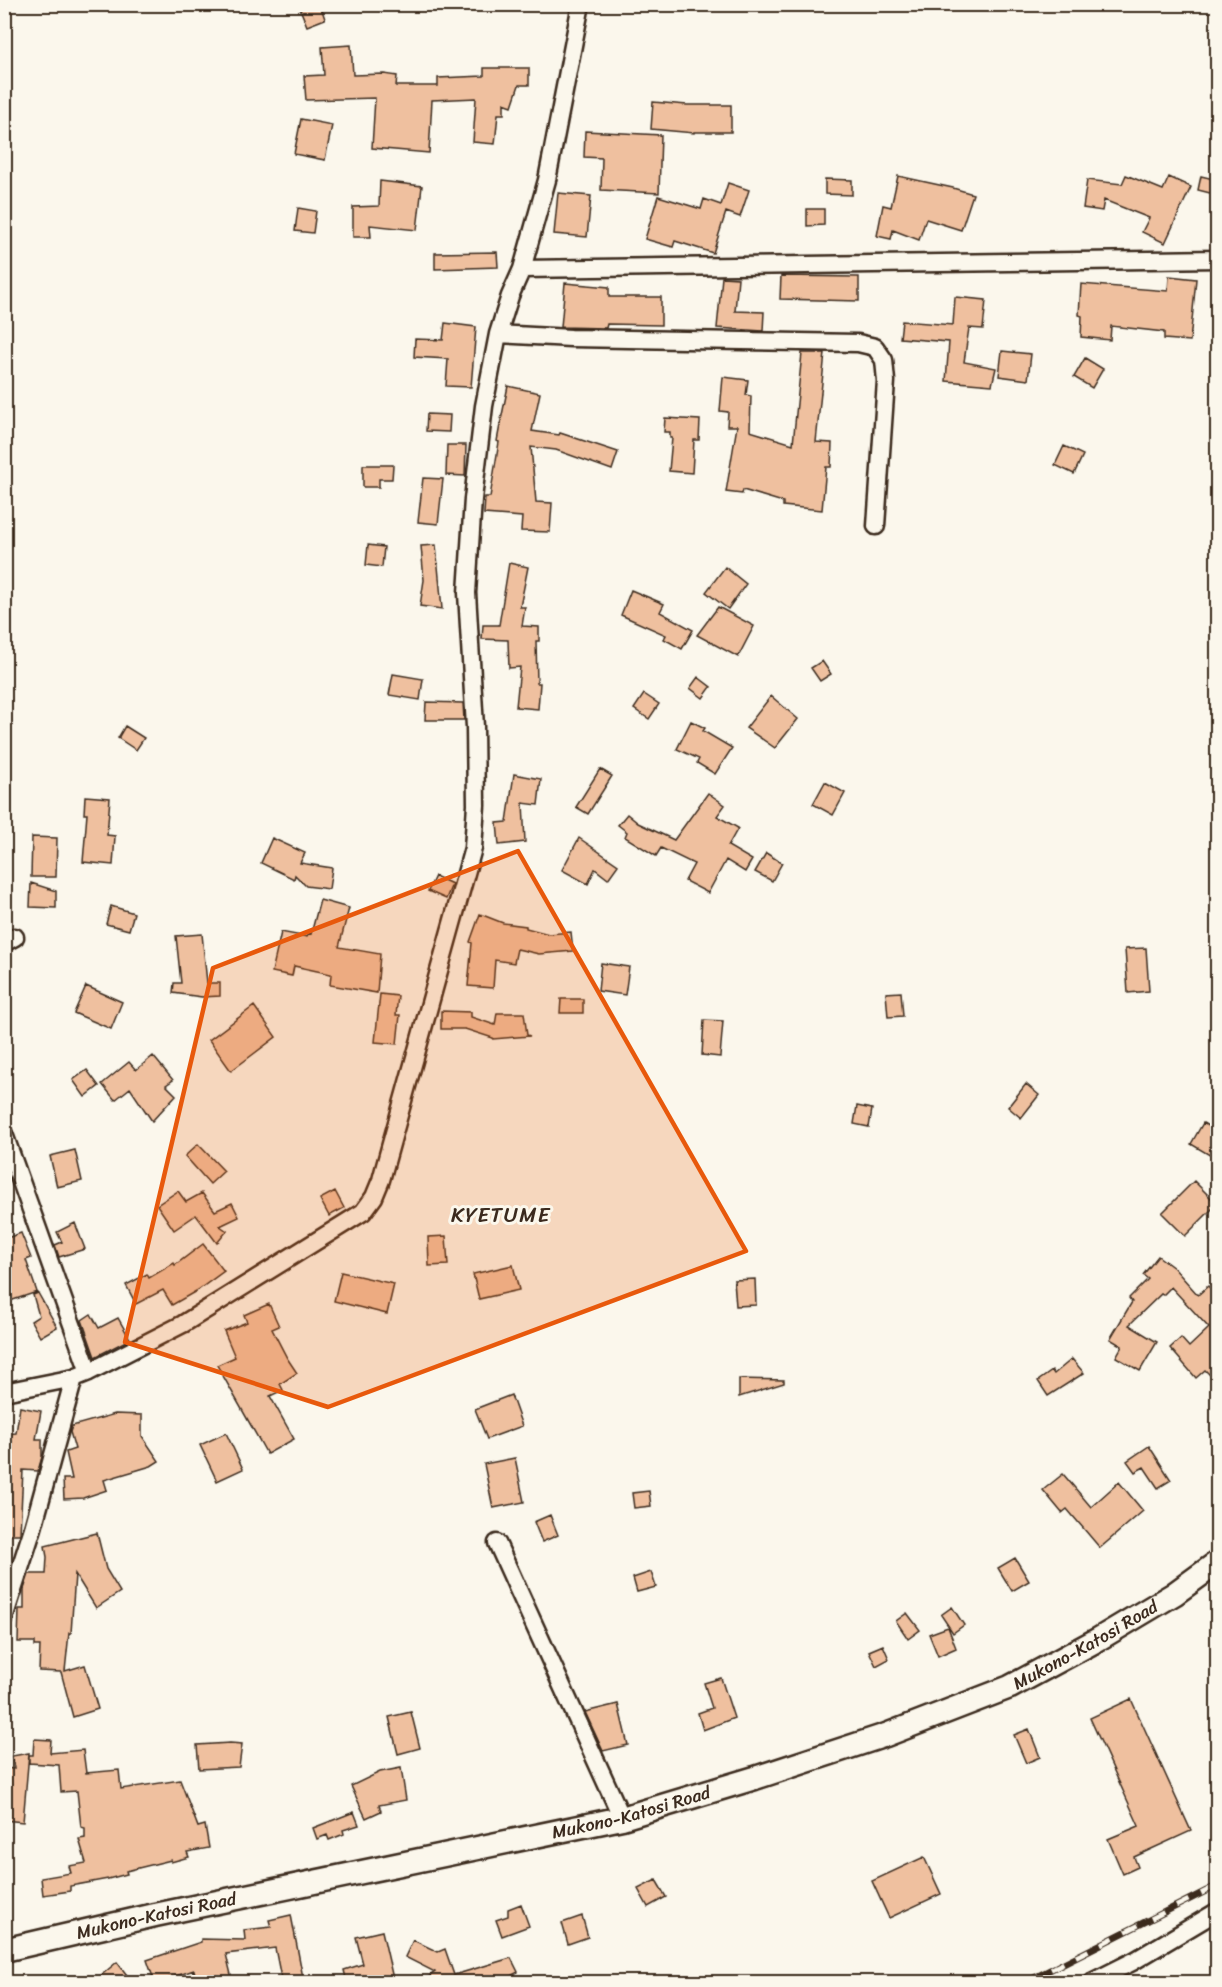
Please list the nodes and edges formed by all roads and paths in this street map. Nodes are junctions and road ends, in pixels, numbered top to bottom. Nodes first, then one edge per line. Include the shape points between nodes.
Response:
1 (580, 4) edge
2 (1218, 259) edge
3 (522, 269) junction
4 (498, 334) junction
5 (876, 526) dead end
6 (4, 1134) edge
7 (81, 1375) junction
8 (4, 1392) edge
9 (497, 1543) dead end
10 (1218, 1562) edge
11 (4, 1618) edge
12 (621, 1818) junction
13 (1218, 1911) edge
14 (4, 1950) edge
15 (1092, 1983) edge

1 - 3 street via 547,180
2 - 3 street
3 - 4 street
4 - 5 street via 858,343 875,347 884,360 886,381
4 - 7 street via 472,499 467,593 475,728 473,849 381,1180 363,1212 183,1324
6 - 7 street
7 - 8 street
7 - 11 street
9 - 12 street
10 - 12 main road, Mukono-Katosi Road via 1174,1594 1010,1687 886,1735
12 - 14 main road, Mukono-Katosi Road
13 - 15 street

